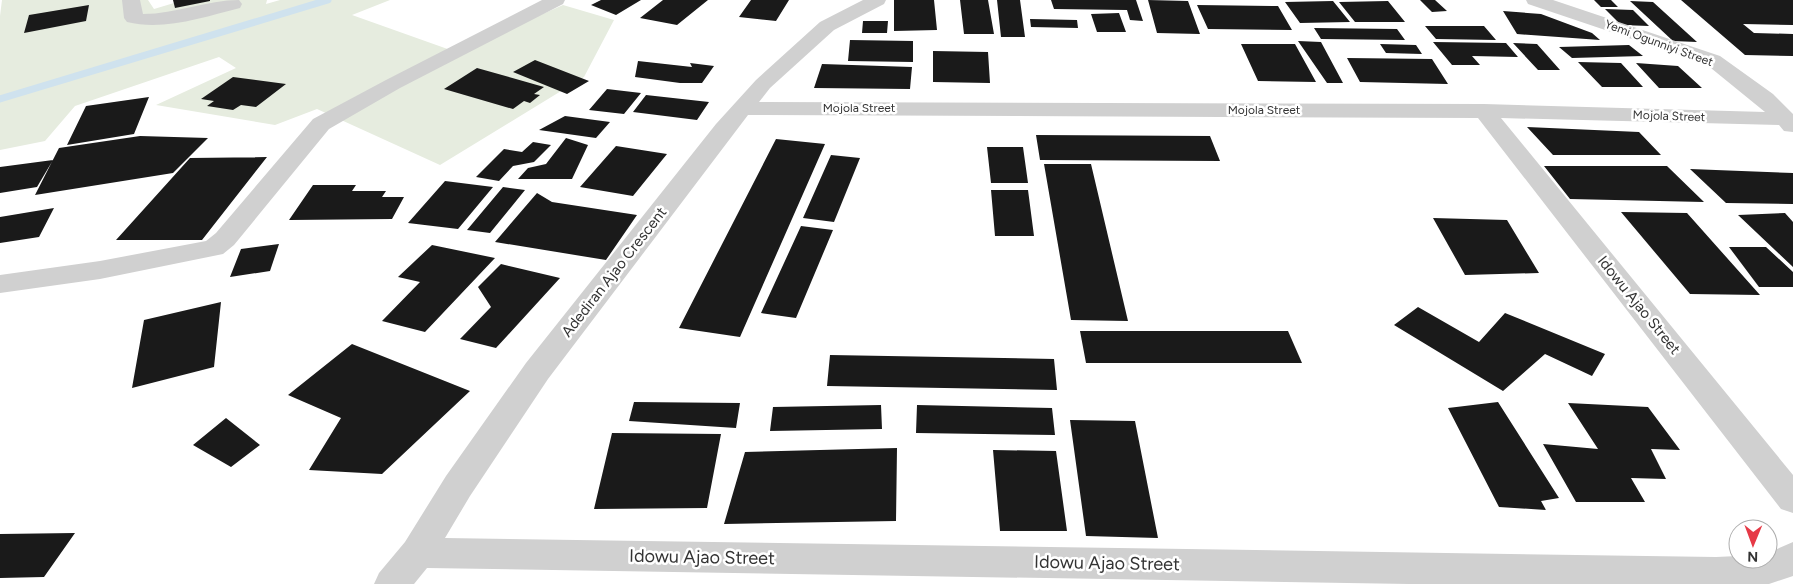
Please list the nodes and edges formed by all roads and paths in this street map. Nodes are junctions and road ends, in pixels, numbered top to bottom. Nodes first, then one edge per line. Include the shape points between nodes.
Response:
1 (131, 0) edge
2 (556, 0) edge
3 (878, 0) edge
4 (1535, 0) edge
5 (233, 4) dead end
6 (743, 108) junction
7 (1484, 111) junction
8 (1789, 123) edge
9 (2, 286) edge
10 (1793, 499) edge
11 (418, 553) junction
12 (1793, 557) edge
13 (392, 584) edge

1 - 5 street via 134,18 140,21
2 - 9 street via 321,124 214,248
3 - 6 street, Adediran Ajao Crescent via 828,26 763,84
4 - 8 street, Yemi Ogunniyi Street via 1713,60
6 - 7 street, Mojola Street
6 - 11 street, Adediran Ajao Crescent via 538,371 458,486
7 - 8 street, Mojola Street
7 - 10 street, Idowu Ajao Street
11 - 12 street, Idowu Ajao Street via 1716,573 1759,570 1788,563
11 - 13 street, Adediran Ajao Crescent

